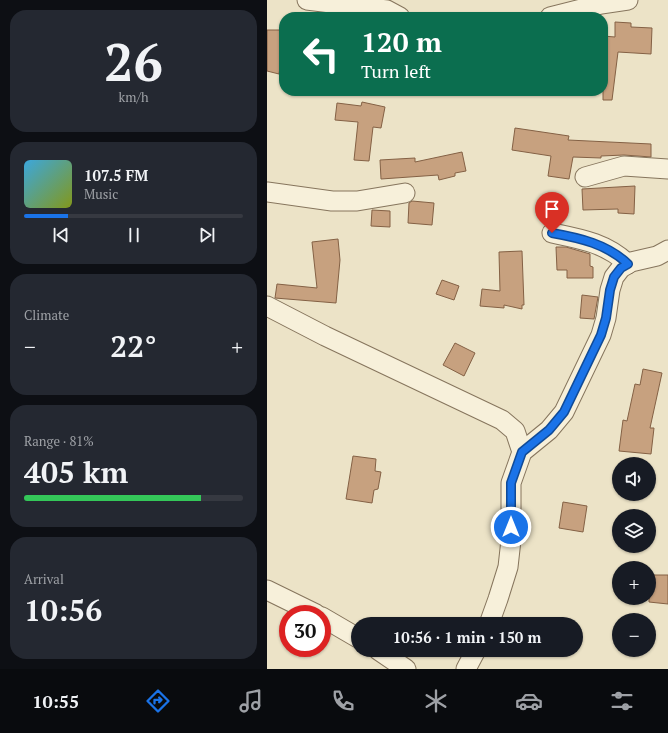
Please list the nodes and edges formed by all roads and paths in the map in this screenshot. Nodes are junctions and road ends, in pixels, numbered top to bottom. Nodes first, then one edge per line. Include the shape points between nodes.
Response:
1 (307, 0) edge
2 (628, 0) edge
3 (391, 12) edge
4 (570, 12) edge
5 (668, 169) edge
6 (585, 177) dead end
7 (267, 192) edge
8 (405, 193) dead end
9 (552, 233) dead end
10 (668, 250) edge
11 (628, 264) junction
12 (267, 306) edge
13 (522, 452) junction
14 (267, 590) edge
15 (297, 605) edge
16 (492, 617) edge
17 (331, 622) edge
18 (351, 634) edge
19 (388, 657) edge
20 (472, 657) edge
21 (406, 669) edge
22 (466, 669) edge

1 - 3 street
2 - 4 street
5 - 6 street via 624,166
7 - 8 street via 331,201 357,201
9 - 11 street via 584,239 610,250
10 - 11 street via 657,256
11 - 13 street via 614,277 601,335 564,412 549,430
12 - 13 street via 502,420 515,431
13 - 16 street via 511,483 511,540 508,567
14 - 15 street
17 - 18 street
19 - 21 street
20 - 22 street

